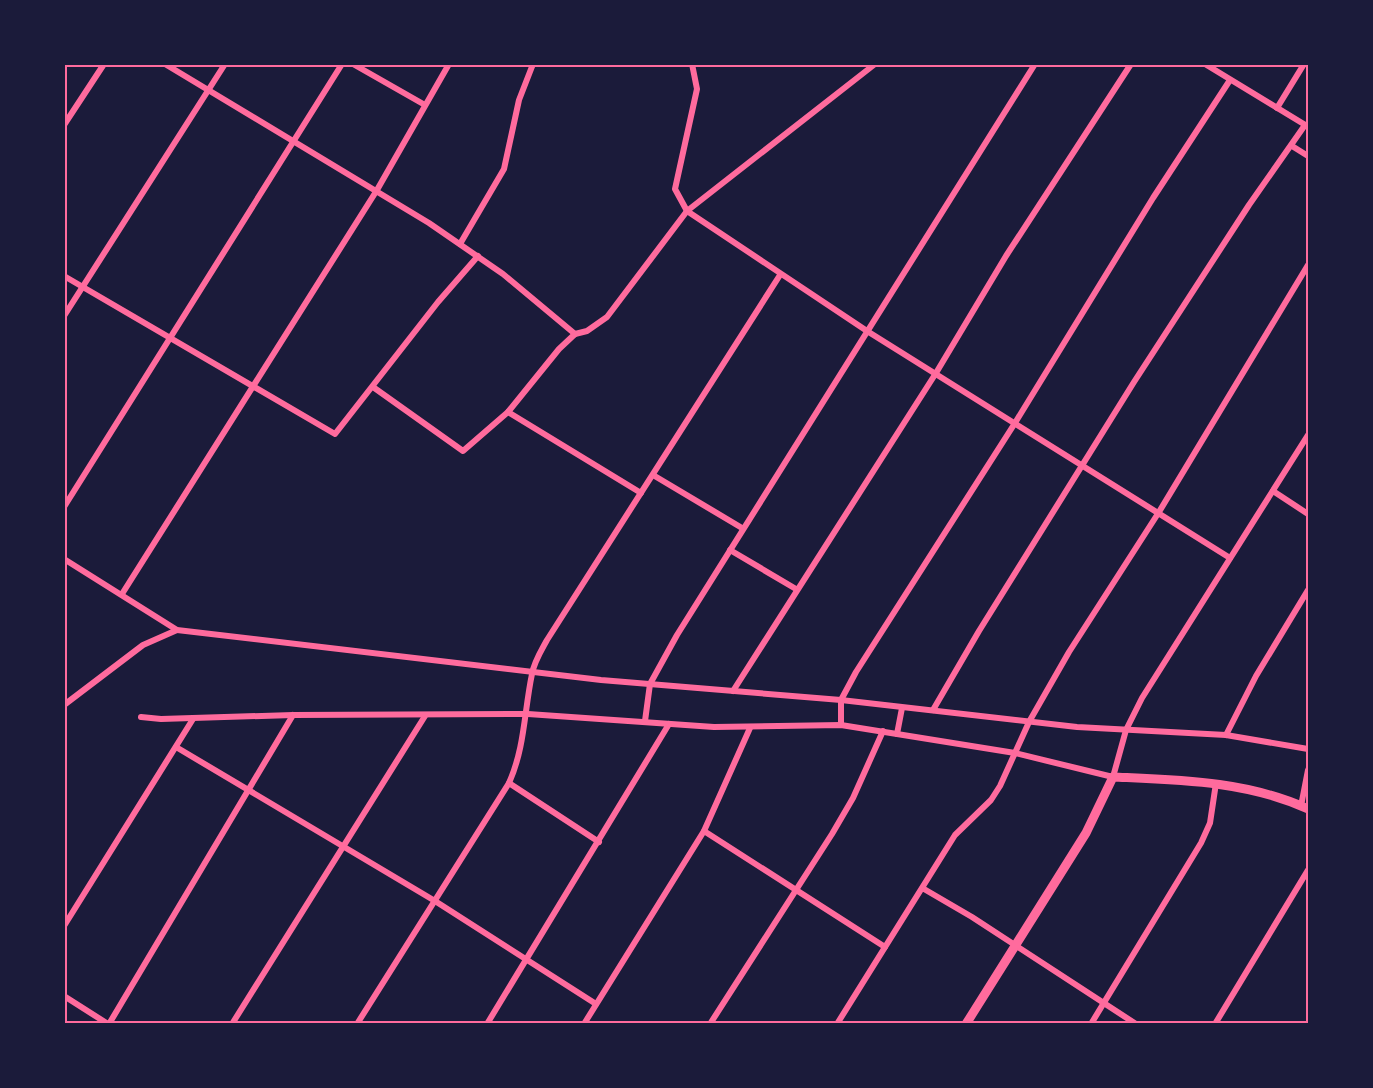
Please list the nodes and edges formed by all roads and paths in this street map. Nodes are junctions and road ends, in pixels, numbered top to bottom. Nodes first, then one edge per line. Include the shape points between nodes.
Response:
1 (104, 64) edge
2 (165, 64) edge
3 (225, 64) edge
4 (342, 64) edge
5 (353, 64) edge
6 (449, 64) edge
7 (533, 64) edge
8 (692, 64) edge
9 (875, 64) edge
10 (1035, 64) edge
11 (1131, 64) edge
12 (1205, 64) edge
13 (1304, 64) edge
14 (1230, 80) junction
15 (210, 90) junction
16 (425, 105) junction
17 (1277, 108) junction
18 (64, 125) edge
19 (1307, 126) edge
20 (293, 140) junction
21 (1292, 146) junction
22 (1308, 156) edge
23 (377, 190) junction
24 (687, 211) junction
25 (460, 244) junction
26 (478, 256) junction
27 (1308, 265) edge
28 (780, 275) junction
29 (64, 276) edge
30 (83, 286) junction
31 (64, 316) edge
32 (867, 331) junction
33 (575, 334) junction
34 (170, 339) junction
35 (936, 373) junction
36 (373, 387) junction
37 (254, 388) junction
38 (508, 412) junction
39 (1015, 423) junction
40 (1308, 435) edge
41 (1083, 466) junction
42 (653, 475) junction
43 (1273, 491) junction
44 (641, 493) junction
45 (64, 507) edge
46 (1159, 512) junction
47 (1308, 513) edge
48 (742, 528) junction
49 (730, 550) junction
50 (1230, 558) junction
51 (64, 559) edge
52 (796, 589) junction
53 (1308, 590) edge
54 (122, 594) junction
55 (177, 630) junction
56 (532, 672) junction
57 (650, 684) junction
58 (733, 691) junction
59 (841, 700) junction
60 (64, 705) edge
61 (902, 708) junction
62 (933, 710) junction
63 (528, 714) junction
64 (293, 715) junction
65 (425, 716) junction
66 (141, 717) dead end
67 (193, 719) junction
68 (645, 721) junction
69 (1029, 722) junction
70 (669, 723) junction
71 (841, 725) junction
72 (750, 728) junction
73 (1126, 730) junction
74 (883, 731) junction
75 (897, 734) junction
76 (1226, 735) junction
77 (176, 747) junction
78 (1308, 749) edge
79 (1015, 753) junction
80 (1308, 772) edge
81 (1113, 777) junction
82 (509, 783) junction
83 (1216, 783) junction
84 (249, 790) junction
85 (1305, 808) edge
86 (704, 831) junction
87 (599, 842) junction
88 (344, 847) junction
89 (1308, 870) edge
90 (795, 888) junction
91 (924, 889) junction
92 (435, 901) junction
93 (64, 926) edge
94 (1015, 944) junction
95 (885, 947) junction
96 (528, 958) junction
97 (64, 996) edge
98 (596, 1004) junction
99 (1102, 1004) junction
100 (108, 1023) edge
101 (232, 1023) edge
102 (357, 1023) edge
103 (487, 1023) edge
104 (584, 1023) edge
105 (710, 1023) edge
106 (837, 1023) edge
107 (966, 1023) edge
108 (1091, 1023) edge
109 (1136, 1023) edge
110 (1215, 1023) edge

1 - 18 street
2 - 15 street
3 - 15 street
4 - 20 street
5 - 16 street
6 - 16 street
7 - 25 street via 519,100 504,169
8 - 24 street via 697,89 675,189
9 - 24 street
10 - 32 street
11 - 35 street via 1006,256
12 - 14 street
13 - 17 street
14 - 17 street
14 - 39 street
15 - 20 street
15 - 30 street
16 - 23 street
17 - 19 street
19 - 21 street
20 - 23 street
20 - 34 street
21 - 22 street
21 - 41 street via 1249,205
23 - 25 street
23 - 37 street
24 - 28 street
24 - 33 street via 607,317
25 - 26 street
26 - 33 street
26 - 36 street
27 - 46 street
28 - 32 street
28 - 42 street
29 - 30 street
30 - 31 street
30 - 34 street
32 - 35 street
32 - 48 street
33 - 38 street
34 - 37 street
34 - 45 street
35 - 39 street
35 - 52 street
36 - 37 street via 335,434
36 - 38 street via 463,451
37 - 54 street
38 - 44 street
39 - 41 street
39 - 59 street
40 - 43 street
41 - 46 street
41 - 62 street
42 - 44 street
42 - 48 street
43 - 47 street
43 - 50 street
44 - 56 street via 547,640
46 - 50 street
46 - 69 street via 1100,601
48 - 49 street
49 - 52 street
49 - 57 street
50 - 73 street
51 - 54 street
52 - 58 street
53 - 76 street
54 - 55 street
55 - 56 street
55 - 60 street via 143,645
56 - 57 street
56 - 63 street
57 - 58 street
57 - 68 street
58 - 59 street
59 - 61 street
59 - 71 street
61 - 62 street
61 - 75 street
62 - 69 street
63 - 65 street
63 - 68 street
63 - 82 street via 519,758
64 - 65 street
64 - 67 street
64 - 84 street
65 - 88 street
66 - 67 street
67 - 77 street
68 - 70 street
69 - 73 street
69 - 79 street
70 - 72 street
70 - 87 street
71 - 72 street
71 - 74 street
72 - 86 street
73 - 76 street
73 - 81 street
74 - 75 street
74 - 90 street via 853,798
75 - 79 street
76 - 78 street
77 - 84 street
77 - 93 street
79 - 81 street
79 - 91 street via 1000,786 955,836
80 - 85 street
81 - 83 street
81 - 94 street via 1086,833
82 - 87 street
82 - 92 street
83 - 85 street via 1263,792
83 - 99 street via 1210,823 1201,843
84 - 88 street
84 - 100 street
86 - 90 street
86 - 98 street
87 - 96 street
88 - 92 street
88 - 101 street
89 - 110 street
90 - 95 street
90 - 105 street
91 - 94 street
91 - 95 street
92 - 96 street
92 - 102 street
94 - 99 street
94 - 107 street
95 - 106 street
96 - 98 street
96 - 103 street
97 - 100 street
98 - 104 street
99 - 108 street
99 - 109 street

